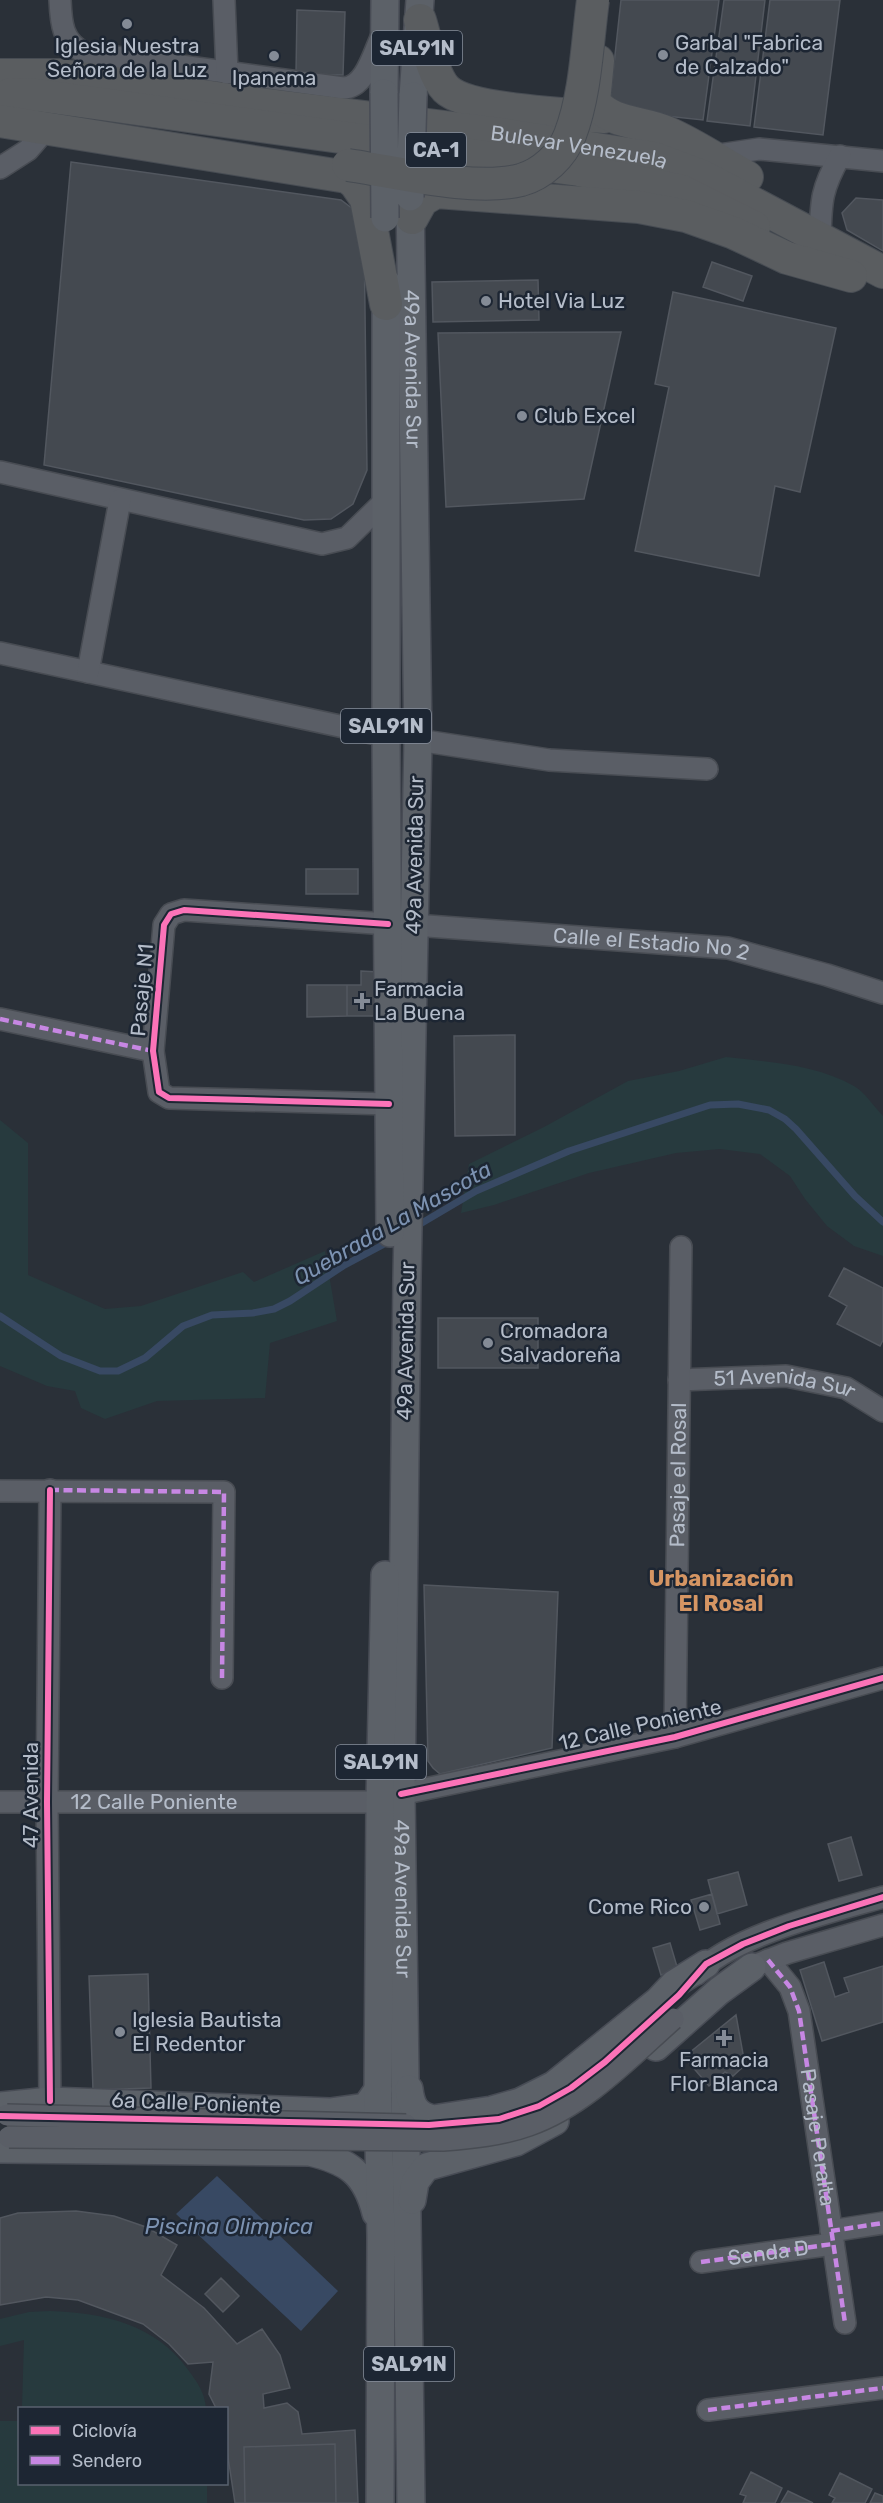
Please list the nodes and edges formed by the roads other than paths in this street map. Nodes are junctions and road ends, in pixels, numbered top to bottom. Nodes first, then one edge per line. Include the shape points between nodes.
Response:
1 (60, 0) edge
2 (224, 0) edge
3 (385, 0) edge
4 (579, 0) edge
5 (593, 0) edge
6 (604, 0) edge
7 (420, 10) edge
8 (384, 30) junction
9 (226, 73) junction
10 (0, 75) edge
11 (0, 94) edge
12 (0, 107) edge
13 (551, 112) junction
14 (611, 117) junction
15 (0, 121) edge
16 (47, 128) junction
17 (712, 156) junction
18 (840, 156) junction
19 (883, 161) edge
20 (0, 168) edge
21 (402, 211) junction
22 (820, 238) junction
23 (883, 272) edge
24 (851, 276) junction
25 (883, 292) edge
26 (386, 304) junction
27 (0, 472) edge
28 (120, 500) junction
29 (386, 500) junction
30 (0, 653) edge
31 (88, 672) junction
32 (386, 736) junction
33 (418, 740) junction
34 (706, 769) dead end
35 (401, 924) junction
36 (883, 993) edge
37 (0, 1019) edge
38 (153, 1051) junction
39 (389, 1104) junction
40 (681, 1247) dead end
41 (399, 1282) junction
42 (679, 1380) junction
43 (883, 1411) edge
44 (50, 1490) junction
45 (0, 1491) edge
46 (222, 1678) dead end
47 (883, 1678) edge
48 (675, 1737) junction
49 (390, 1798) junction
50 (0, 1802) edge
51 (47, 1802) junction
52 (883, 1897) edge
53 (883, 1924) edge
54 (760, 1963) junction
55 (706, 1964) junction
56 (668, 2014) junction
57 (406, 2068) junction
58 (378, 2090) junction
59 (50, 2101) junction
60 (2, 2112) edge
61 (330, 2112) junction
62 (452, 2118) junction
63 (391, 2132) junction
64 (3, 2141) edge
65 (337, 2158) junction
66 (446, 2160) junction
67 (883, 2223) edge
68 (408, 2224) junction
69 (381, 2237) junction
70 (832, 2238) junction
71 (701, 2262) dead end
72 (845, 2323) dead end
73 (883, 2388) edge
74 (708, 2410) dead end
75 (380, 2503) edge
76 (411, 2503) edge

1 - 9 street via 64,32 71,44 90,55
2 - 9 street
3 - 8 main road, 49a Avenida Sur / SAL91N
4 - 13 highway via 567,94 563,106
5 - 12 highway, bridge via 584,75 570,136 553,161 521,180 437,179
6 - 14 highway via 594,102
7 - 13 highway via 438,79 446,90 480,103
7 - 21 main road, 49a Avenida Sur / SAL91N, bridge
8 - 9 street via 361,79 352,87
8 - 21 main road, 49a Avenida Sur / SAL91N, bridge via 384,93
10 - 22 highway, Bulevar Venezuela / CA-1 via 61,75 654,158 702,176
11 - 24 highway, Bulevar Venezuela / CA-1 via 37,95 633,180 682,191
13 - 14 highway
14 - 17 highway via 663,130
15 - 16 highway
16 - 20 street via 28,150
16 - 26 highway via 346,177 366,199
17 - 18 street via 759,149
17 - 22 highway via 801,211
18 - 19 street
18 - 22 street via 822,193
21 - 24 highway via 436,192 639,207 686,216 787,258
21 - 26 main road, 49a Avenida Sur / SAL91N
21 - 33 main road, 49a Avenida Sur / SAL91N
22 - 23 highway, Bulevar Venezuela / CA-1
24 - 25 highway, Bulevar Venezuela / CA-1
26 - 29 main road, 49a Avenida Sur / SAL91N
27 - 28 street
28 - 29 street via 322,544 347,538
28 - 31 street
29 - 32 main road, 49a Avenida Sur / SAL91N
30 - 31 street
31 - 32 street
32 - 35 main road, 49a Avenida Sur / SAL91N
33 - 34 street via 549,760
33 - 35 main road, 49a Avenida Sur / SAL91N
35 - 36 street, Calle el Estadio No 2 via 728,948
35 - 38 street, Pasaje N1 via 183,910 171,914 164,925
35 - 39 main road, 49a Avenida Sur / SAL91N
35 - 41 main road, 49a Avenida Sur / SAL91N via 409,1209
37 - 38 street
38 - 39 street, Pasaje N1 via 159,1092 169,1098
39 - 41 main road, 49a Avenida Sur / SAL91N via 390,1235
40 - 42 street, Pasaje el Rosal
41 - 49 main road, 49a Avenida Sur / SAL91N
42 - 43 street, 51 Avenida Sur via 786,1376 846,1389
42 - 48 street, Pasaje el Rosal
44 - 45 street
44 - 46 street via 224,1492
44 - 51 street, 47 Avenida
47 - 48 street, 12 Calle Poniente
48 - 49 street, 12 Calle Poniente
49 - 51 street, 12 Calle Poniente
49 - 57 main road, 49a Avenida Sur / SAL91N
49 - 58 main road, 49a Avenida Sur / SAL91N
50 - 51 street, 12 Calle Poniente
51 - 59 street, 47 Avenida
52 - 55 street via 813,1917 743,1944
53 - 54 street
54 - 56 street
54 - 66 main road via 690,2014 611,2086 579,2107 516,2142
54 - 70 street, Pasaje Peralta via 790,1986 799,2011
55 - 56 street
55 - 62 main road via 674,1984 554,2085 520,2102
56 - 63 street, bridge via 591,2089 531,2125 471,2138
57 - 62 main road via 410,2102 415,2110 423,2117
57 - 68 main road, 49a Avenida Sur / SAL91N
58 - 61 main road via 366,2107
58 - 69 main road, 49a Avenida Sur / SAL91N
59 - 60 main road
59 - 61 main road
60 - 63 street, 6a Calle Poniente, bridge
61 - 65 main road via 348,2128 348,2146
62 - 66 main road via 435,2133 436,2149
63 - 64 street, 6a Calle Poniente, bridge
64 - 65 main road via 310,2152
65 - 69 main road via 366,2185
66 - 68 main road via 426,2167 415,2182
67 - 70 street, Senda D
68 - 76 main road, 49a Avenida Sur / SAL91N
69 - 75 main road, 49a Avenida Sur / SAL91N
70 - 71 street, Senda D
70 - 72 street, Pasaje Peralta
73 - 74 street

